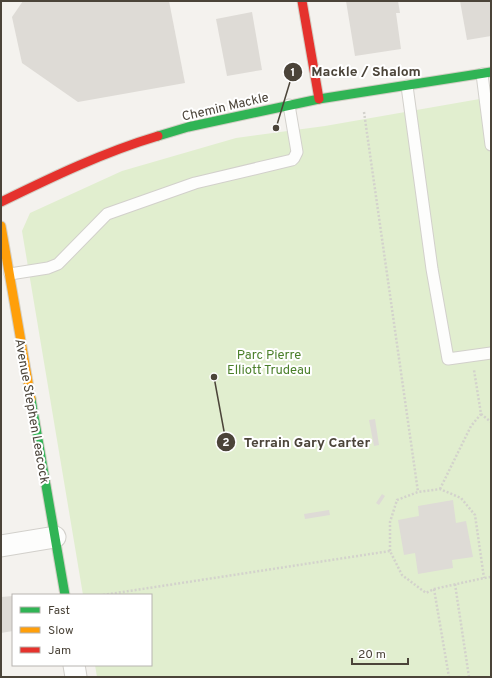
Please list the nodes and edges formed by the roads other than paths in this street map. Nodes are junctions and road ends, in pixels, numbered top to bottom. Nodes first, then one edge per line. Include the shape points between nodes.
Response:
1 (302, 1) edge
2 (486, 73) edge
3 (407, 86) junction
4 (319, 99) junction
5 (289, 105) junction
6 (491, 145) edge
7 (1, 202) edge
8 (1, 226) edge
9 (10, 274) junction
10 (491, 353) edge
11 (55, 537) junction
12 (1, 546) edge
13 (65, 594) edge
14 (74, 666) edge
15 (76, 677) edge

1 - 4 street
2 - 3 street, Chemin Mackle
2 - 6 lane
3 - 4 street, Chemin Mackle
3 - 10 lane via 432,269 448,359
4 - 5 street, Chemin Mackle
5 - 7 street, Chemin Mackle via 148,139 85,163
5 - 9 lane via 297,152 292,160 195,182 107,214 58,264
8 - 9 street, Avenue Stephen Leacock
9 - 11 street, Avenue Stephen Leacock
11 - 12 street
11 - 13 street, Avenue Stephen Leacock
14 - 15 street

